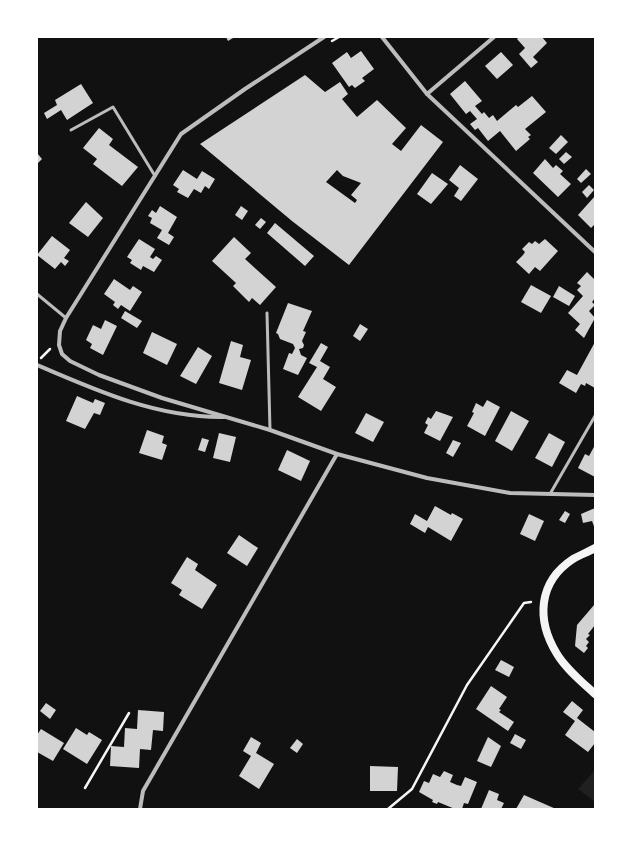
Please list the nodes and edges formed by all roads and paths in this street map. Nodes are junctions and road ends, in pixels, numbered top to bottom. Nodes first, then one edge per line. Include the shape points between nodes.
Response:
1 (324, 37) edge
2 (382, 37) edge
3 (494, 37) edge
4 (426, 94) junction
5 (71, 130) dead end
6 (155, 176) junction
7 (595, 252) edge
8 (37, 294) edge
9 (267, 312) dead end
10 (66, 318) junction
11 (59, 340) junction
12 (37, 364) edge
13 (595, 416) edge
14 (229, 417) junction
15 (270, 430) junction
16 (337, 454) junction
17 (550, 494) junction
18 (595, 495) edge
19 (595, 548) edge
20 (531, 602) dead end
21 (595, 694) edge
22 (129, 713) dead end
23 (84, 788) dead end
24 (140, 809) edge
25 (388, 809) edge

1 - 6 street via 181,134
2 - 4 street
3 - 4 street
4 - 7 street
5 - 6 lane via 113,107
6 - 10 street
8 - 10 lane
9 - 15 lane
10 - 11 street
11 - 12 path
11 - 14 street via 62,354 70,362 162,398
12 - 14 street via 101,393 147,407 198,417
13 - 17 lane
14 - 15 street
15 - 16 street
16 - 17 street via 427,478 510,492
16 - 24 street via 143,791
17 - 18 street
19 - 21 main road via 573,559 550,583 544,599 543,618 558,655
20 - 25 path via 524,602 467,685 412,789
22 - 23 path

